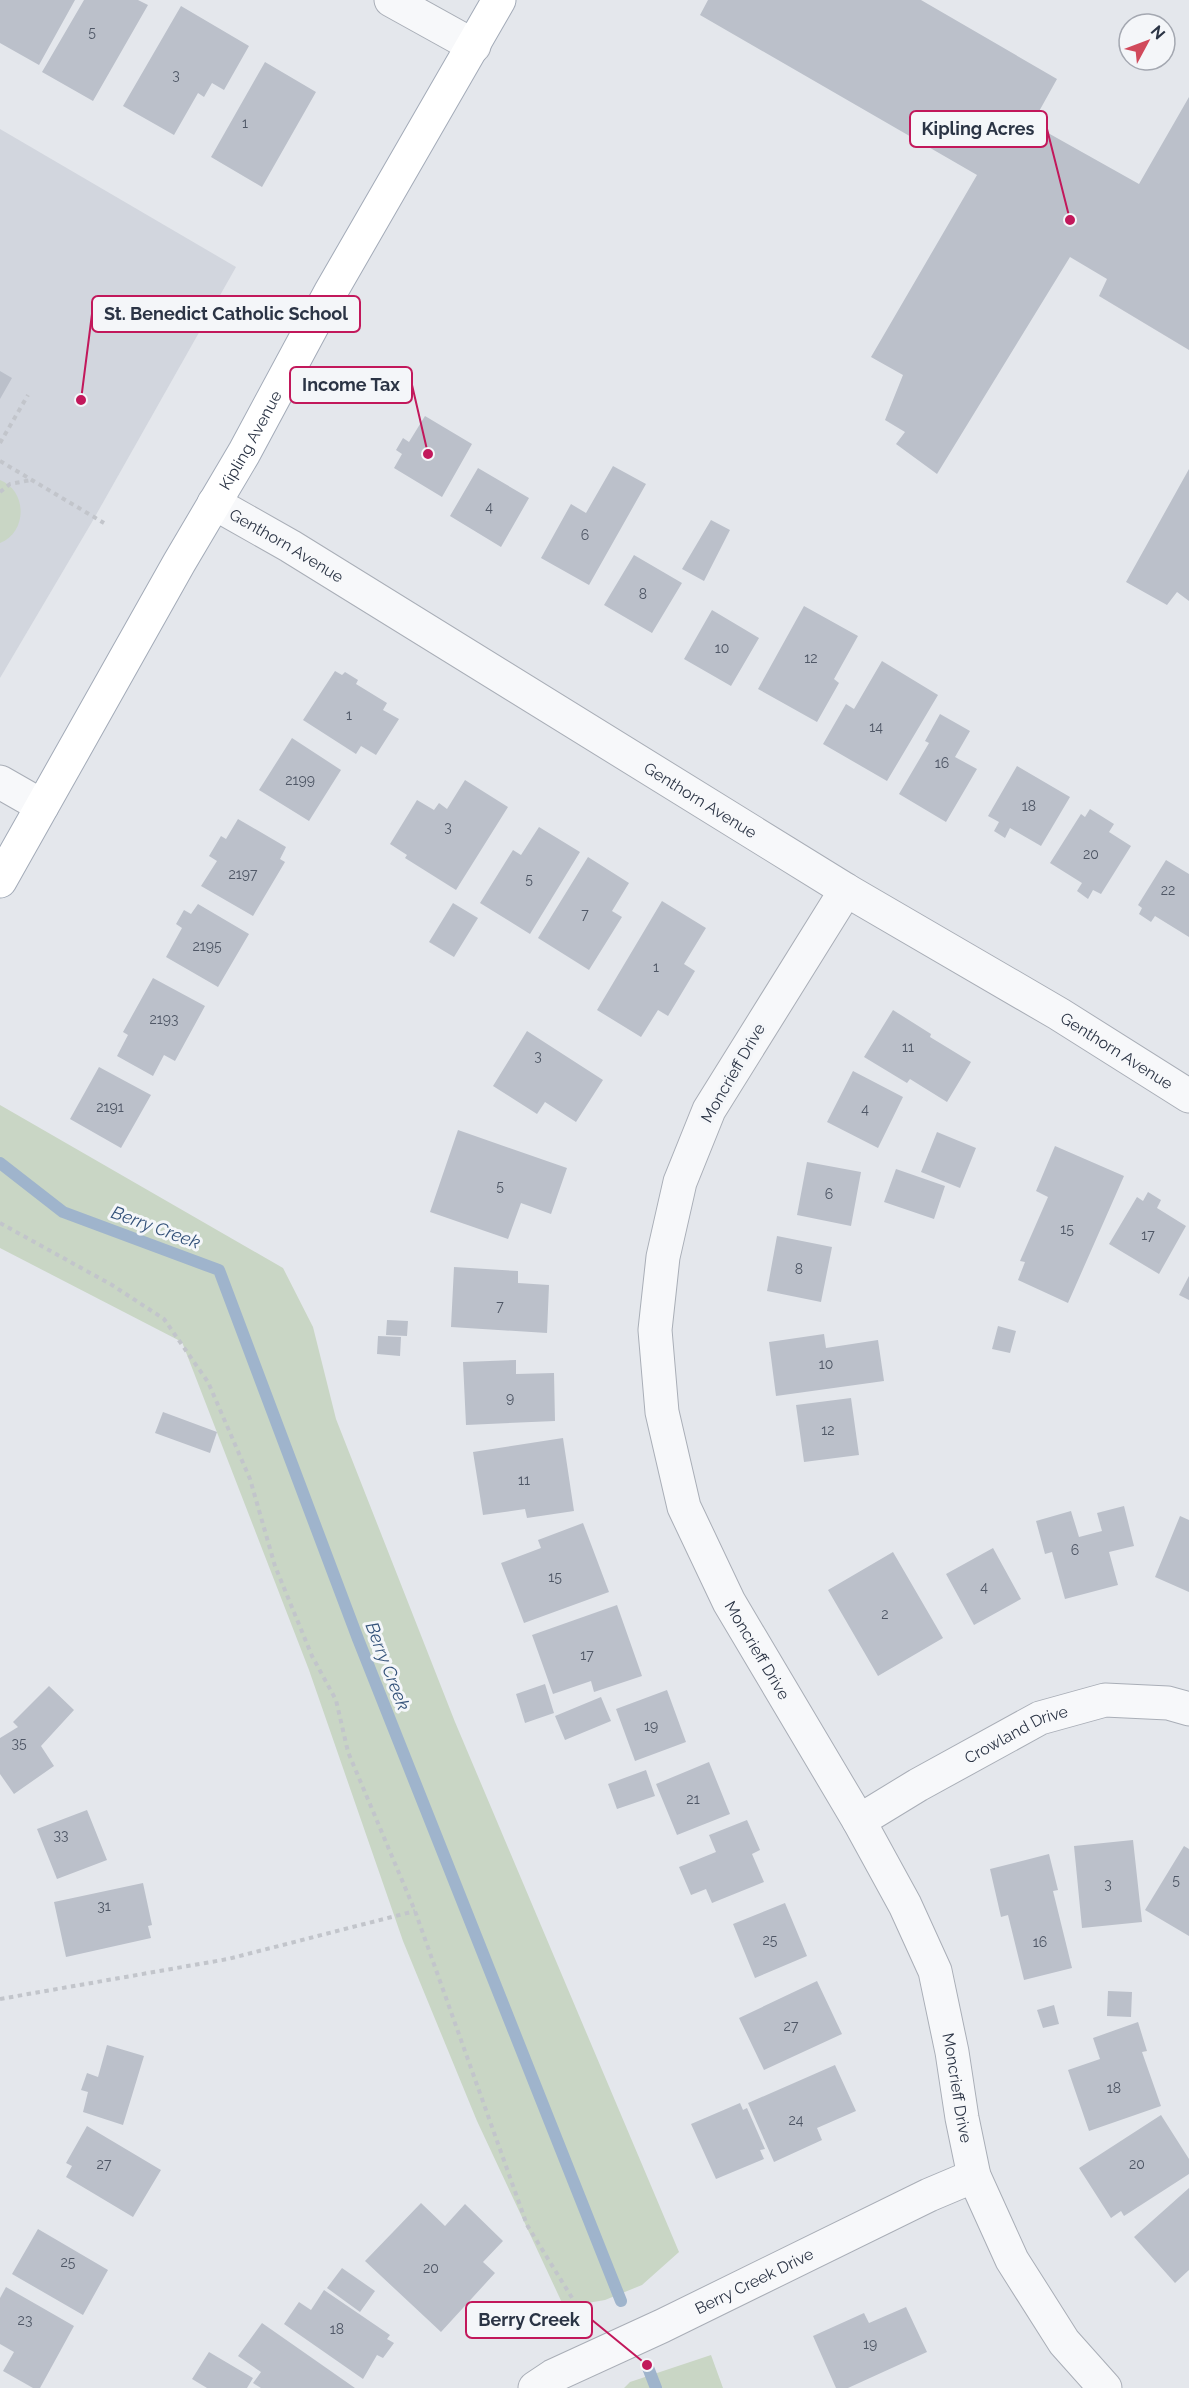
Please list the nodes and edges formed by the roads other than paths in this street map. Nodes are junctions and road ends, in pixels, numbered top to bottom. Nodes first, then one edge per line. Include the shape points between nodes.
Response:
1 (391, 0) edge
2 (500, 0) edge
3 (474, 46) junction
4 (214, 503) junction
5 (0, 782) edge
6 (42, 806) junction
7 (0, 881) edge
8 (846, 890) junction
9 (1189, 1096) edge
10 (1189, 1709) edge
11 (859, 1821) junction
12 (974, 2176) junction
13 (535, 2388) edge
14 (1105, 2388) edge

1 - 3 street
2 - 3 main road, Kipling Avenue
3 - 4 main road, Kipling Avenue via 330,293
4 - 6 main road, Kipling Avenue
4 - 8 street, Genthorn Avenue via 290,546
5 - 6 street
6 - 7 main road, Kipling Avenue
8 - 9 street, Genthorn Avenue via 1059,1014
8 - 11 street, Moncrieff Drive via 709,1110 680,1182 663,1257 655,1330 662,1412 684,1507 729,1602
10 - 11 street, Crowland Drive via 1168,1703 1105,1700 1041,1718
11 - 12 street, Moncrieff Drive via 905,1905 935,1971
12 - 13 street, Berry Creek Drive
12 - 14 street, Moncrieff Drive via 1012,2260 1064,2342

